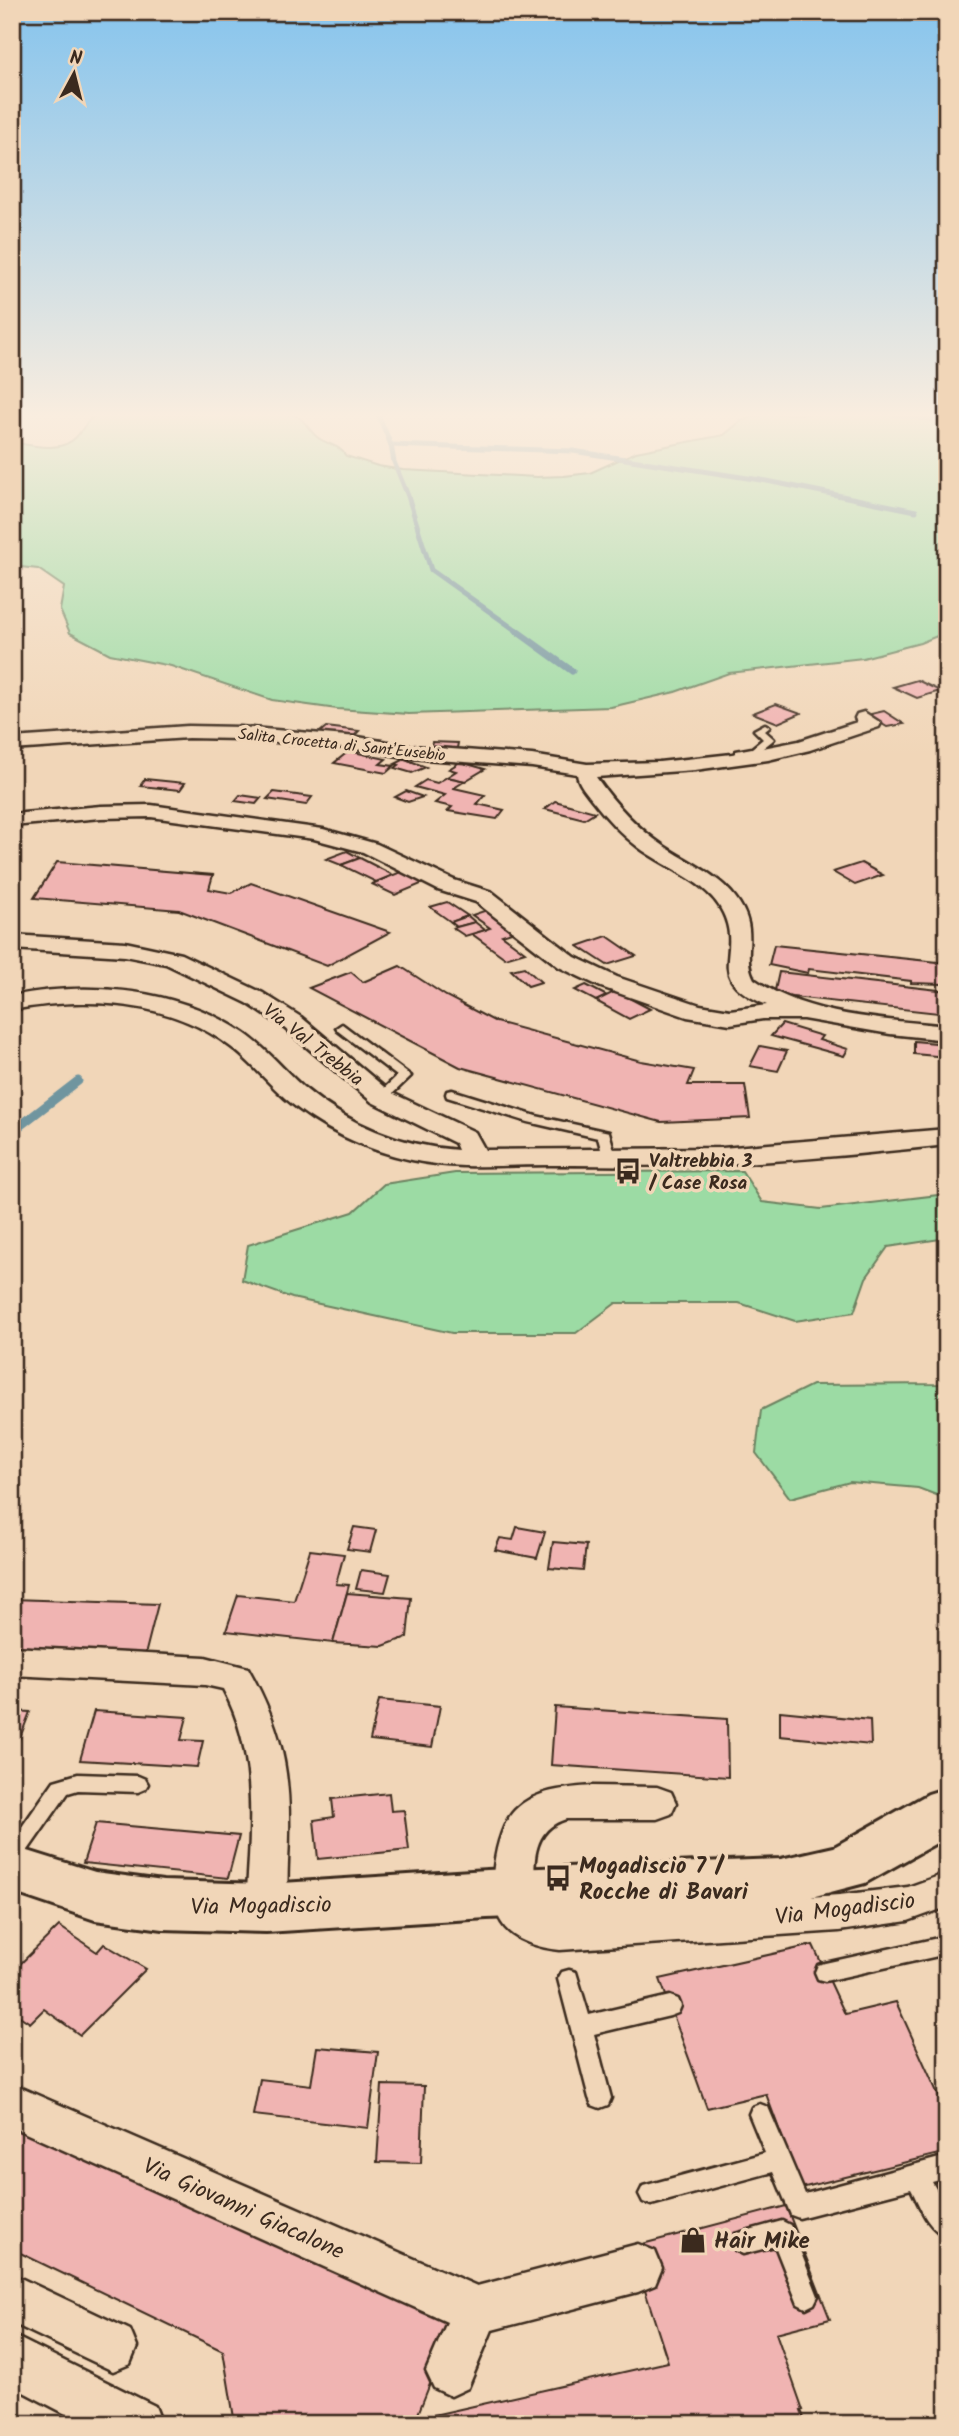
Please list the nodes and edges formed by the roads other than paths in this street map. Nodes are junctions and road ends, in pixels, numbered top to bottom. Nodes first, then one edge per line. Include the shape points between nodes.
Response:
1 (864, 718) dead end
2 (765, 727) dead end
3 (12, 744) edge
4 (728, 759) junction
5 (587, 770) junction
6 (12, 820) edge
7 (12, 942) edge
8 (12, 1003) edge
9 (803, 1012) junction
10 (342, 1028) dead end
11 (947, 1033) edge
12 (452, 1094) dead end
13 (381, 1097) junction
14 (947, 1137) edge
15 (475, 1157) junction
16 (610, 1157) junction
17 (12, 1661) edge
18 (138, 1784) dead end
19 (657, 1803) dead end
20 (947, 1810) edge
21 (12, 1857) edge
22 (12, 1869) edge
23 (947, 1890) edge
24 (514, 1893) junction
25 (266, 1908) junction
26 (947, 1945) edge
27 (825, 1972) dead end
28 (569, 1979) dead end
29 (670, 2006) dead end
30 (582, 2027) junction
31 (600, 2098) dead end
32 (12, 2105) edge
33 (760, 2114) dead end
34 (779, 2160) junction
35 (947, 2167) edge
36 (917, 2176) junction
37 (651, 2194) dead end
38 (947, 2226) edge
39 (743, 2242) dead end
40 (638, 2268) dead end
41 (806, 2296) dead end
42 (12, 2298) edge
43 (476, 2310) junction
44 (113, 2347) dead end
45 (12, 2358) edge
46 (451, 2371) dead end
47 (137, 2424) edge

1 - 4 street, Salita Crocetta di Sant'Eusebio via 872,723 831,738
2 - 4 lane via 759,730 769,739 755,750
3 - 5 street, Salita Crocetta di Sant'Eusebio via 240,733
4 - 5 street, Salita Crocetta di Sant'Eusebio via 657,769
5 - 9 street via 586,777 607,808 646,843 715,888 733,908 741,930 741,978 756,991
6 - 9 street via 151,811 316,833 370,848 446,885 484,897 567,962 609,982 730,1017
7 - 13 street, Via Val Trebbia via 125,949 173,959 255,998 292,1022
8 - 15 street via 35,997 99,997 160,1003 233,1037 332,1121 412,1152
9 - 11 street
10 - 13 lane via 405,1076
12 - 16 lane via 604,1135
13 - 15 street, Via Val Trebbia via 466,1138
14 - 16 street via 743,1155
15 - 16 street
17 - 25 street via 205,1671 235,1678 258,1720 270,1774
18 - 21 lane via 78,1782 61,1787
19 - 24 street via 573,1801 531,1816 513,1854
20 - 24 street, Via Mogadiscio via 846,1867 781,1882
22 - 25 street, Via Mogadiscio via 95,1896 163,1905
23 - 24 street, Via Mogadiscio via 908,1904 839,1913 561,1932 529,1924 517,1912
24 - 25 street, Via Mogadiscio
26 - 27 lane
28 - 30 lane
29 - 30 lane
30 - 31 lane
32 - 43 street, Via Giovanni Giacalone via 66,2138
33 - 34 lane
34 - 36 lane via 799,2207
34 - 37 lane
35 - 36 lane
36 - 38 lane
39 - 41 lane via 782,2233
40 - 43 street
42 - 44 street
43 - 46 street
45 - 47 street

